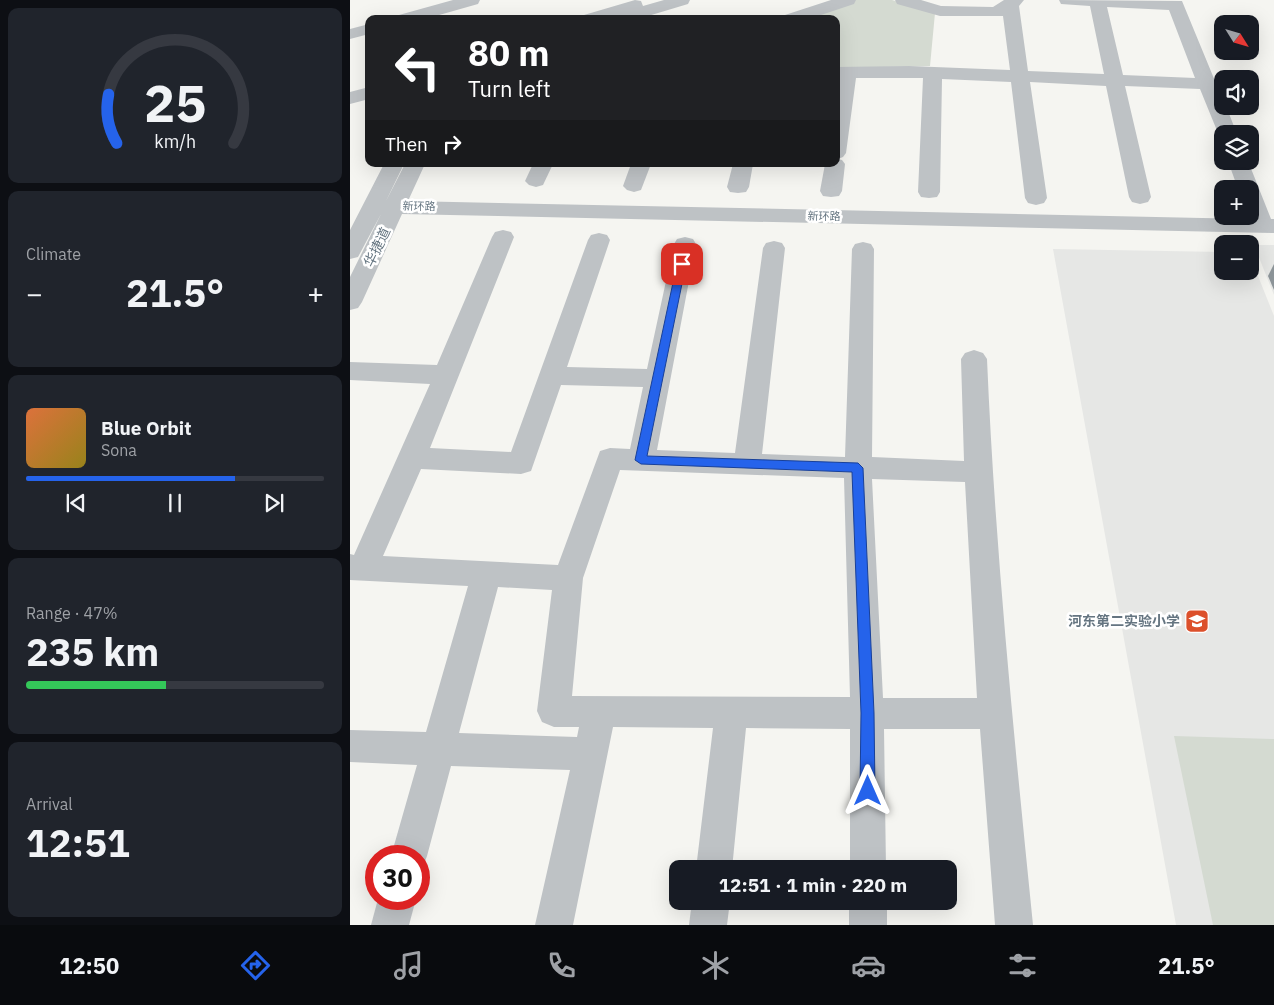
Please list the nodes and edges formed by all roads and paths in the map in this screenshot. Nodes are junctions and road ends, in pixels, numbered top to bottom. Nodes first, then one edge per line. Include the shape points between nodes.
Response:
1 (472, 0) edge
2 (653, 0) edge
3 (682, 0) edge
4 (848, 0) edge
5 (903, 0) edge
6 (1067, 0) edge
7 (1097, 1) junction
8 (1013, 2) edge
9 (425, 10) edge
10 (603, 15) edge
11 (632, 15) edge
12 (804, 15) edge
13 (365, 30) edge
14 (350, 34) edge
15 (842, 73) edge
16 (932, 73) junction
17 (1020, 76) junction
18 (1114, 80) junction
19 (1207, 84) junction
20 (365, 85) edge
21 (350, 90) edge
22 (365, 94) edge
23 (350, 98) edge
24 (840, 100) edge
25 (1223, 125) edge
26 (393, 167) edge
27 (414, 167) edge
28 (639, 167) edge
29 (742, 167) edge
30 (835, 167) edge
31 (634, 186) dead end
32 (738, 187) dead end
33 (831, 191) dead end
34 (929, 192) dead end
35 (1140, 197) dead end
36 (1036, 198) dead end
37 (374, 206) junction
38 (396, 206) junction
39 (1259, 209) edge
40 (1268, 226) edge
41 (503, 237) dead end
42 (353, 240) edge
43 (599, 240) dead end
44 (686, 244) dead end
45 (774, 248) dead end
46 (863, 249) dead end
47 (350, 302) edge
48 (974, 359) dead end
49 (350, 372) edge
50 (446, 375) junction
51 (551, 376) junction
52 (658, 378) junction
53 (412, 458) junction
54 (641, 460) junction
55 (747, 464) junction
56 (858, 468) junction
57 (978, 472) junction
58 (356, 567) edge
59 (486, 574) junction
60 (568, 578) junction
61 (599, 712) junction
62 (731, 712) junction
63 (867, 713) junction
64 (994, 714) junction
65 (350, 746) edge
66 (438, 749) junction
67 (590, 754) junction
68 (412, 845) edge
69 (715, 860) edge
70 (868, 860) edge
71 (394, 910) edge
72 (710, 910) edge
73 (868, 910) edge
74 (390, 925) edge
75 (554, 925) edge
76 (708, 925) edge
77 (868, 925) edge
78 (1014, 925) edge

1 - 9 street
2 - 10 street
3 - 11 street
4 - 12 street
5 - 8 street via 940,11 996,12
6 - 7 street
7 - 18 street
7 - 19 street via 1176,5
8 - 17 street
13 - 14 street
15 - 16 street
15 - 24 street
16 - 17 street
16 - 34 street
17 - 18 street
17 - 36 street
18 - 19 street
18 - 35 street
19 - 25 street
20 - 21 street
22 - 23 street
26 - 37 street, 华捷道
27 - 38 street, 华捷道
28 - 31 street
29 - 32 street
30 - 33 street
37 - 38 street, 新环路
37 - 42 street, 华捷道
38 - 40 street, 新环路
38 - 47 street, 华捷道
39 - 40 street
41 - 50 street
43 - 51 street
44 - 52 street
45 - 55 street
46 - 56 street
48 - 57 street
49 - 50 street
50 - 53 street
51 - 52 street
51 - 53 street via 520,463
52 - 54 street
53 - 58 street
54 - 55 street
54 - 60 street via 610,459
55 - 56 street
56 - 57 street
56 - 63 street
57 - 64 street
58 - 59 street
59 - 60 street
59 - 66 street
60 - 61 street via 554,711
61 - 62 street
61 - 67 street
62 - 63 street
62 - 69 street
63 - 64 street
63 - 70 street
64 - 78 street
65 - 66 street
66 - 67 street
66 - 68 street
67 - 75 street
71 - 74 street
72 - 76 street
73 - 77 street

